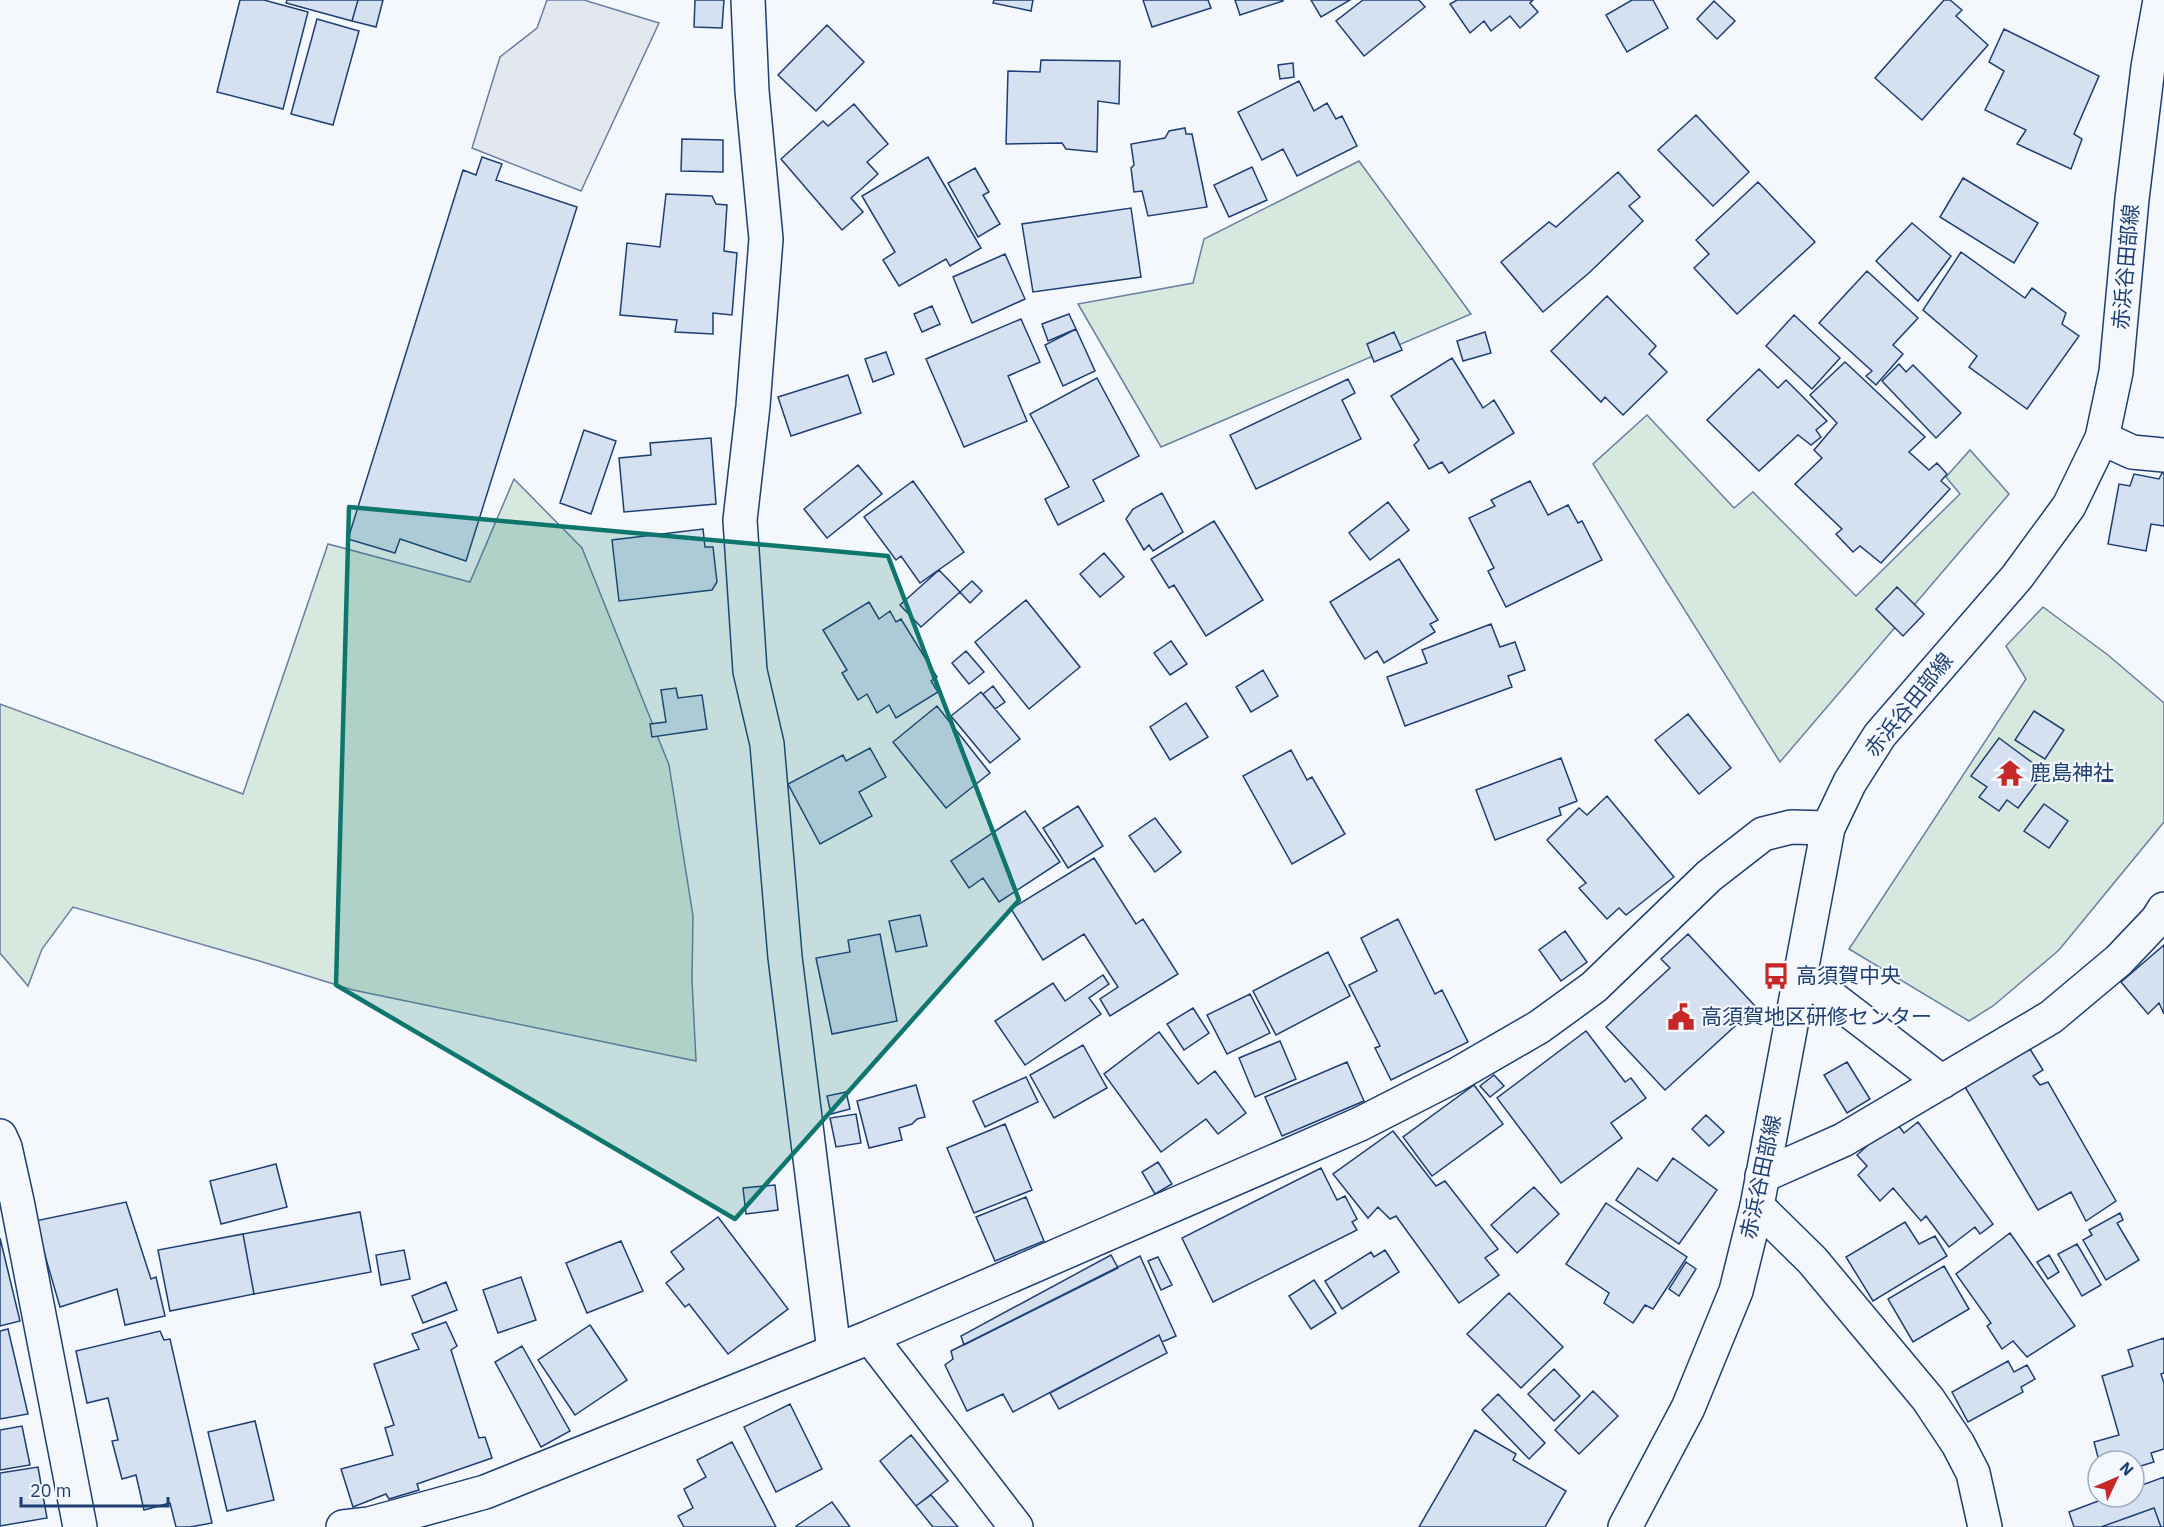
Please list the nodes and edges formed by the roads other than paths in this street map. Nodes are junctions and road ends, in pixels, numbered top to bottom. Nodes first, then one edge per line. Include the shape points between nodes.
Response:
1 (748, 0) edge
2 (2160, 0) edge
3 (2102, 438) junction
4 (2164, 455) edge
5 (1828, 828) junction
6 (2164, 909) edge
7 (1801, 974) junction
8 (1942, 1082) junction
9 (0, 1136) edge
10 (1760, 1191) junction
11 (870, 1337) junction
12 (834, 1351) junction
13 (80, 1527) edge
14 (343, 1527) edge
15 (1016, 1527) edge
16 (1625, 1527) edge
17 (1985, 1527) edge

1 - 12 street via 766,239 740,520 750,671 767,744 785,957
2 - 3 street, 赤浜谷田部線 via 2133,188 2116,372
3 - 4 street via 2132,452
3 - 5 street, 赤浜谷田部線 via 2068,506 2017,577 1880,735 1850,782
5 - 7 street, 赤浜谷田部線
5 - 11 street via 1791,827 1762,834 1709,876 1594,987 1539,1027 1456,1075 1360,1124
6 - 8 street via 2119,960 2051,1017
7 - 8 street
7 - 10 street, 赤浜谷田部線
8 - 10 street
9 - 13 street via 17,1201
10 - 16 street, 赤浜谷田部線 via 1736,1291 1688,1408
10 - 17 street via 1928,1399 1973,1473
11 - 12 street
11 - 15 street
12 - 14 street via 485,1492 369,1524

